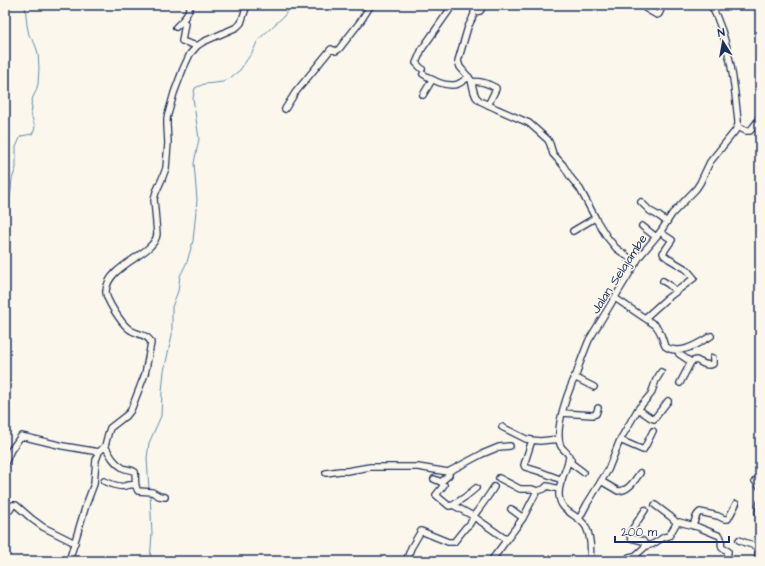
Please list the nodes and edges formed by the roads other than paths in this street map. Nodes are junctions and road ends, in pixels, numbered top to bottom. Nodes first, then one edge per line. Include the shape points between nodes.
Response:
1 (191, 5) edge
2 (247, 5) edge
3 (371, 5) edge
4 (453, 5) edge
5 (474, 5) edge
6 (484, 5) edge
7 (644, 5) edge
8 (663, 5) edge
9 (711, 5) edge
10 (474, 12) junction
11 (183, 21) junction
12 (176, 27) dead end
13 (197, 46) junction
14 (432, 80) junction
15 (471, 80) junction
16 (423, 95) dead end
17 (488, 105) junction
18 (285, 109) dead end
19 (760, 115) edge
20 (738, 127) junction
21 (641, 202) dead end
22 (595, 218) junction
23 (667, 222) junction
24 (642, 226) dead end
25 (573, 231) dead end
26 (658, 235) junction
27 (636, 263) junction
28 (663, 282) dead end
29 (676, 291) junction
30 (615, 298) junction
31 (645, 318) junction
32 (711, 336) dead end
33 (678, 350) junction
34 (713, 358) dead end
35 (691, 362) junction
36 (661, 372) dead end
37 (574, 377) junction
38 (680, 383) dead end
39 (594, 387) dead end
40 (668, 402) dead end
41 (598, 408) dead end
42 (638, 409) junction
43 (562, 413) junction
44 (502, 427) dead end
45 (653, 431) dead end
46 (560, 438) junction
47 (532, 440) junction
48 (620, 440) junction
49 (105, 446) junction
50 (510, 446) dead end
51 (99, 452) junction
52 (569, 458) junction
53 (5, 463) edge
54 (448, 472) junction
55 (583, 472) dead end
56 (326, 473) dead end
57 (640, 474) dead end
58 (499, 478) dead end
59 (434, 479) dead end
60 (562, 480) junction
61 (104, 481) dead end
62 (601, 481) junction
63 (755, 481) dead end
64 (441, 482) junction
65 (135, 485) junction
66 (760, 487) edge
67 (476, 488) dead end
68 (494, 488) dead end
69 (559, 489) junction
70 (537, 491) junction
71 (165, 496) dead end
72 (760, 503) edge
73 (736, 504) dead end
74 (453, 505) junction
75 (655, 505) dead end
76 (5, 507) edge
77 (511, 509) dead end
78 (644, 510) dead end
79 (760, 514) edge
80 (474, 516) junction
81 (523, 518) junction
82 (579, 519) junction
83 (760, 520) edge
84 (677, 523) junction
85 (693, 526) junction
86 (760, 529) edge
87 (507, 540) junction
88 (739, 540) dead end
89 (75, 543) junction
90 (646, 546) junction
91 (760, 548) edge
92 (408, 556) dead end
93 (634, 556) junction
94 (69, 561) edge
95 (491, 561) edge
96 (590, 561) edge
97 (628, 561) edge
98 (645, 561) edge
99 (726, 561) edge
100 (756, 561) edge

1 - 11 street
2 - 13 street via 237,27
3 - 18 street via 338,50 331,49 327,53
4 - 14 street via 422,49 416,63
5 - 10 street
6 - 10 street via 480,11
7 - 8 street via 657,15
9 - 20 street via 723,32 732,64
10 - 15 street via 458,61
11 - 12 street
11 - 13 street via 185,24 182,41
13 - 49 street via 183,69 167,118 166,168 154,199 156,239 152,245 117,271 107,285 107,297 126,326 148,338 151,343 145,374 131,410 110,428
14 - 15 street via 455,85
14 - 16 street
15 - 17 street via 476,97
15 - 17 street via 496,88
17 - 22 street via 529,123 548,140 553,154 580,189
19 - 20 street via 750,131
20 - 23 street, Jalan Selajambe via 710,162 696,189
21 - 23 street
22 - 25 street
22 - 27 street via 616,248
23 - 26 street, Jalan Selajambe
24 - 26 street
26 - 27 street, Jalan Selajambe
26 - 29 street via 672,240 664,255 686,269 694,278
27 - 30 street, Jalan Selajambe
28 - 29 street
29 - 31 street
30 - 31 street
30 - 37 street, Jalan Selajambe via 589,340
31 - 33 street via 659,329 666,347
32 - 33 street via 694,346
33 - 35 street via 679,354
34 - 35 street via 713,364 710,365 696,360
35 - 38 street
36 - 42 street via 651,394
37 - 39 street
37 - 43 street, Jalan Selajambe
40 - 42 street via 654,419
41 - 43 street via 593,415
42 - 48 street
43 - 46 street, Jalan Selajambe
44 - 47 street
45 - 48 street via 643,450
46 - 47 street
46 - 52 street
47 - 60 street via 525,467
48 - 62 street
49 - 51 street
49 - 65 street via 117,464 135,472
50 - 54 street via 498,447
51 - 53 street via 22,436
51 - 89 street via 94,484
52 - 55 street via 572,464
52 - 60 street
54 - 56 street via 401,466
54 - 64 street via 449,476
57 - 62 street via 626,490 620,492
58 - 70 street via 520,489
59 - 64 street
60 - 69 street
61 - 65 street via 124,487
62 - 82 street
63 - 66 street
64 - 74 street via 444,486 437,496 448,506
65 - 71 street via 138,491
67 - 74 street
68 - 80 street
69 - 70 street via 547,486 544,490
69 - 82 street via 561,503
70 - 81 street
72 - 79 street
73 - 85 street via 728,519 700,512
74 - 80 street
75 - 84 street
76 - 89 street via 10,510 16,505 43,527
77 - 81 street
78 - 90 street via 629,534 631,538 643,541
80 - 87 street
80 - 92 street via 452,542 420,532
81 - 87 street
82 - 96 street via 588,530
83 - 86 street
84 - 85 street
84 - 90 street via 668,536
85 - 99 street via 720,536 722,548 728,551
87 - 95 street
88 - 91 street
89 - 94 street
90 - 93 street
91 - 100 street
93 - 97 street via 629,557
93 - 98 street

